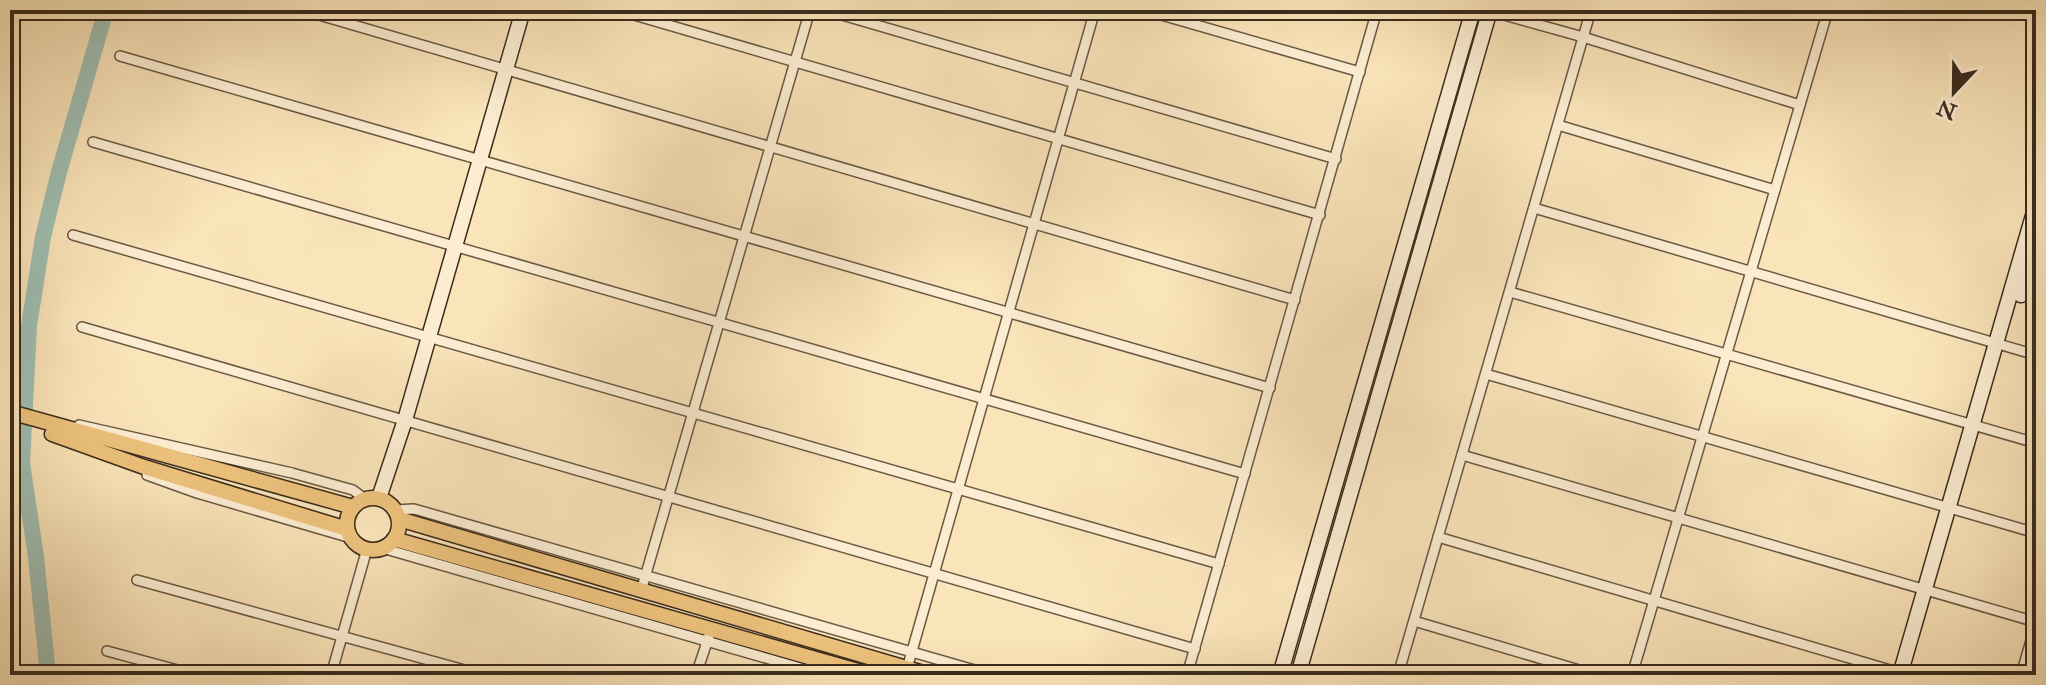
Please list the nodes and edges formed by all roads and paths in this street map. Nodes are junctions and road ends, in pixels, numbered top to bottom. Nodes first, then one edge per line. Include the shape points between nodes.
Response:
1 (302, 10) edge
2 (523, 10) edge
3 (617, 10) edge
4 (810, 10) edge
5 (825, 10) edge
6 (1095, 10) edge
7 (1144, 10) edge
8 (1377, 10) edge
9 (1473, 10) edge
10 (1489, 10) edge
11 (1591, 10) edge
12 (1815, 10) edge
13 (1827, 12) edge
14 (1583, 37) junction
15 (120, 56) dead end
16 (795, 62) junction
17 (505, 71) junction
18 (1360, 72) junction
19 (1074, 82) junction
20 (1800, 105) junction
21 (1558, 125) junction
22 (1058, 137) junction
23 (93, 142) dead end
24 (771, 146) junction
25 (480, 158) junction
26 (1336, 159) junction
27 (1775, 190) junction
28 (2036, 205) edge
29 (1534, 208) junction
30 (1320, 215) junction
31 (1034, 223) junction
32 (73, 235) dead end
33 (745, 236) junction
34 (2036, 243) edge
35 (455, 247) junction
36 (2028, 265) edge
37 (1750, 272) junction
38 (1510, 292) junction
39 (1295, 300) junction
40 (1009, 311) junction
41 (720, 322) junction
42 (82, 327) dead end
43 (429, 337) junction
44 (2002, 344) junction
45 (1726, 354) junction
46 (2036, 355) edge
47 (1486, 374) junction
48 (1270, 388) junction
49 (984, 398) junction
50 (693, 413) junction
51 (10, 415) edge
52 (405, 420) junction
53 (1977, 427) junction
54 (56, 430) junction
55 (1702, 437) junction
56 (2036, 443) edge
57 (1462, 455) junction
58 (1245, 474) junction
59 (958, 488) junction
60 (669, 496) junction
61 (366, 501) junction
62 (1953, 510) junction
63 (397, 514) junction
64 (1678, 519) junction
65 (2036, 533) edge
66 (349, 534) junction
67 (1438, 537) junction
68 (381, 545) junction
69 (1219, 564) junction
70 (934, 572) junction
71 (646, 576) junction
72 (137, 580) dead end
73 (641, 591) junction
74 (1929, 592) junction
75 (1654, 600) junction
76 (1414, 621) junction
77 (2036, 623) edge
78 (709, 635) junction
79 (342, 637) junction
80 (1195, 649) junction
81 (107, 651) dead end
82 (912, 652) junction
83 (906, 672) edge
84 (1904, 674) edge
85 (196, 675) edge
86 (331, 675) edge
87 (483, 675) edge
88 (696, 675) edge
89 (825, 675) edge
90 (872, 675) edge
91 (930, 675) edge
92 (992, 675) edge
93 (1187, 675) edge
94 (1280, 675) edge
95 (1298, 675) edge
96 (1398, 675) edge
97 (1596, 675) edge
98 (1632, 675) edge
99 (2021, 675) edge

1 - 17 street
2 - 17 main road
3 - 16 street
4 - 16 street
5 - 19 street
6 - 19 street
7 - 18 street
8 - 18 street
9 - 94 main road
10 - 14 street
10 - 95 main road
11 - 14 street
12 - 13 street
13 - 20 street
14 - 20 street
14 - 21 street
15 - 25 street
16 - 22 street
16 - 24 street
17 - 24 street
17 - 25 main road
18 - 26 street
19 - 22 street
19 - 26 street
20 - 27 street
21 - 27 street
21 - 29 street
22 - 30 street
22 - 31 street
23 - 35 street
24 - 31 street
24 - 33 street
25 - 33 street
25 - 35 main road
26 - 30 street
27 - 37 street
28 - 36 main road
29 - 37 street
29 - 38 street
30 - 39 street
31 - 39 street
31 - 40 street
32 - 43 street
33 - 40 street
33 - 41 street
34 - 36 main road
35 - 41 street
35 - 43 main road
36 - 44 main road
37 - 44 street
37 - 45 street
38 - 45 street
38 - 47 street
39 - 48 street
40 - 48 street
40 - 49 street
41 - 49 street
41 - 50 street
42 - 52 street
43 - 50 street
43 - 52 main road
44 - 46 street
44 - 53 main road
45 - 53 street
45 - 55 street
47 - 55 street
47 - 57 street
48 - 58 street
49 - 58 street
49 - 59 street
50 - 59 street
50 - 60 street
51 - 54 main road
52 - 60 street
52 - 61 main road
53 - 56 street
53 - 62 main road
54 - 61 main road
54 - 66 main road via 144,467
55 - 62 street
55 - 64 street
57 - 64 street
57 - 67 street
58 - 69 street
59 - 69 street
59 - 70 street
60 - 70 street
60 - 71 street
61 - 63 main road
61 - 66 main road via 347,517
62 - 65 street
62 - 74 main road
63 - 68 main road via 399,529
63 - 71 street via 414,509
63 - 73 main road
64 - 74 street
64 - 75 street
66 - 68 main road
67 - 75 street
67 - 76 street
68 - 78 main road
68 - 79 street
69 - 80 street
70 - 80 street
70 - 82 street
71 - 73 street
71 - 82 street
72 - 79 street
73 - 83 main road
74 - 77 street
74 - 84 main road
75 - 84 street
75 - 98 street
76 - 96 street
76 - 97 street
77 - 99 street
78 - 88 street
78 - 89 street
78 - 90 main road
79 - 86 street
79 - 87 street
80 - 93 street
81 - 85 street
82 - 83 street
82 - 92 street
83 - 91 main road

